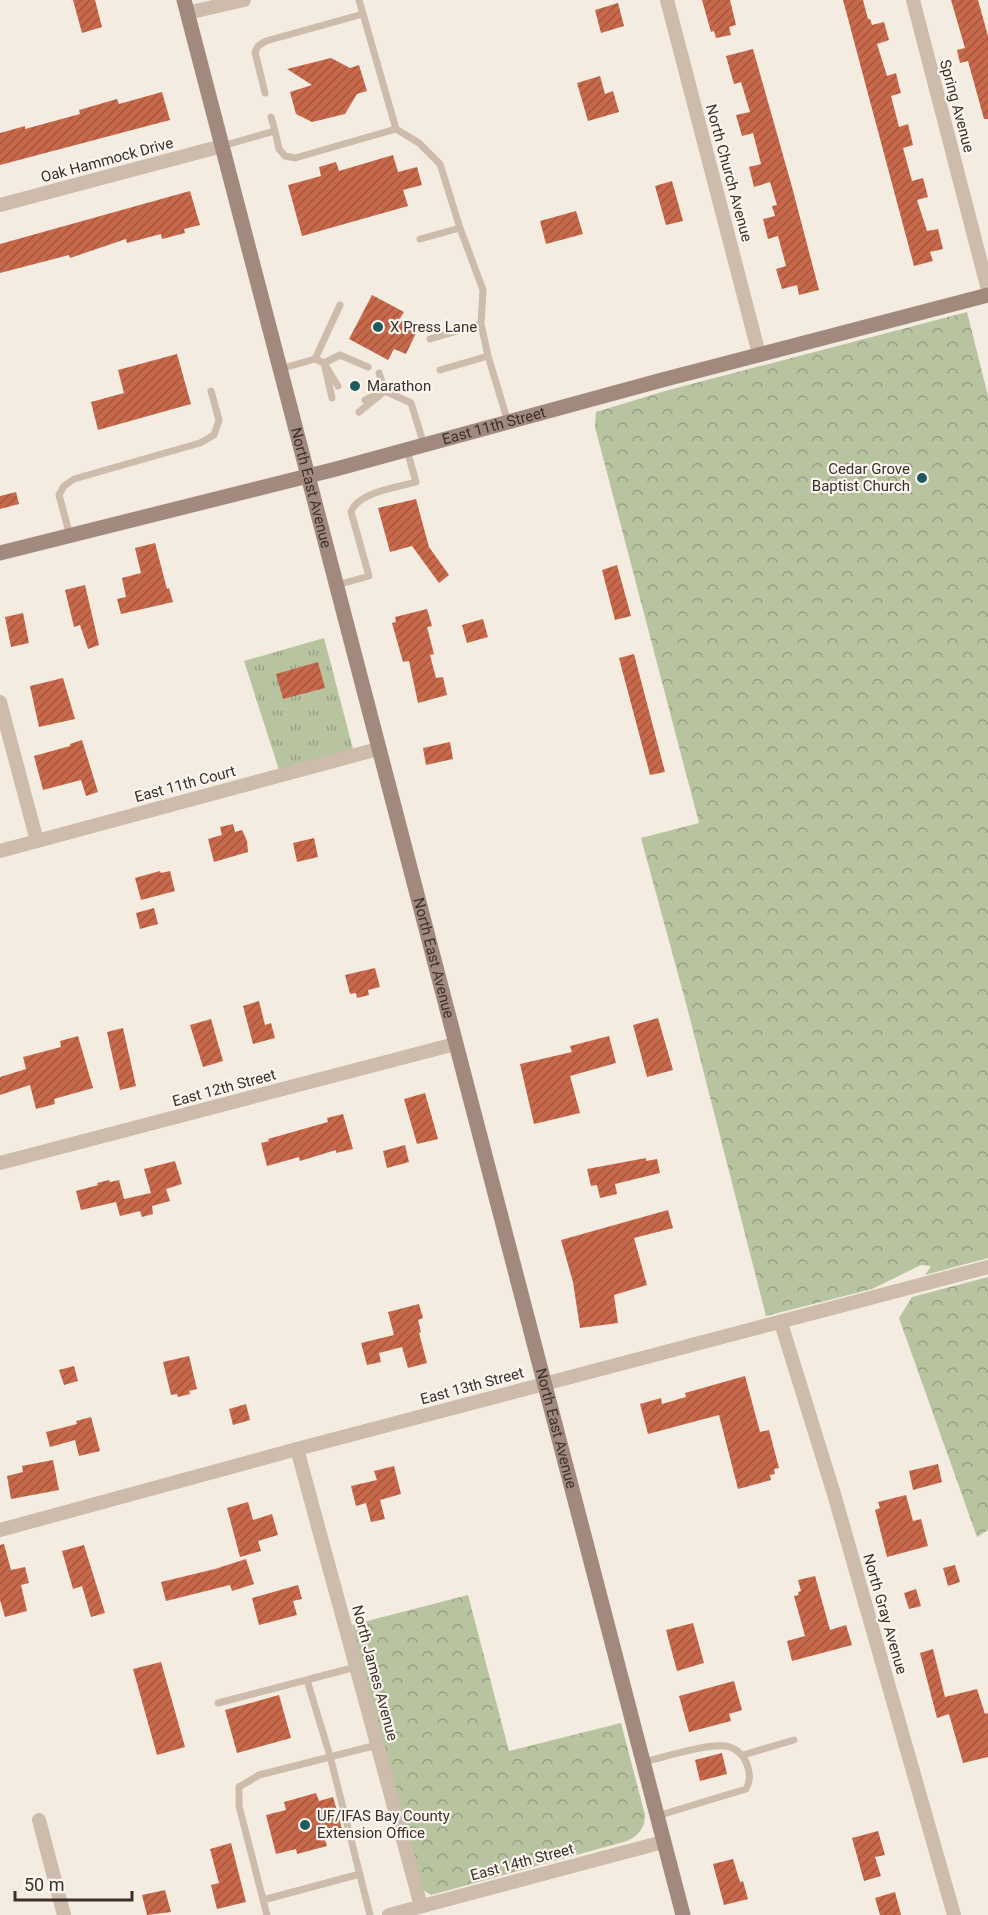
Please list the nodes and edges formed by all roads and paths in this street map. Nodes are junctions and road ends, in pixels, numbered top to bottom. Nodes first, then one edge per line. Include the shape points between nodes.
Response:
1 (244, 0) edge
2 (359, 0) edge
3 (667, 0) edge
4 (913, 0) edge
5 (186, 7) edge
6 (363, 14) junction
7 (265, 93) dead end
8 (271, 117) dead end
9 (396, 129) junction
10 (275, 131) junction
11 (222, 147) junction
12 (0, 205) edge
13 (460, 228) junction
14 (420, 239) dead end
15 (988, 290) edge
16 (988, 295) edge
17 (340, 305) dead end
18 (481, 324) junction
19 (430, 339) dead end
20 (759, 354) junction
21 (488, 356) junction
22 (315, 359) junction
23 (324, 363) junction
24 (368, 367) dead end
25 (280, 369) junction
26 (440, 370) dead end
27 (379, 373) dead end
28 (338, 386) dead end
29 (211, 391) dead end
30 (386, 391) junction
31 (332, 398) dead end
32 (365, 400) dead end
33 (359, 412) dead end
34 (508, 422) junction
35 (424, 445) junction
36 (407, 450) junction
37 (308, 476) junction
38 (70, 536) junction
39 (0, 553) edge
40 (336, 585) junction
41 (0, 702) edge
42 (378, 749) junction
43 (37, 841) junction
44 (0, 850) edge
45 (455, 1044) junction
46 (0, 1162) edge
47 (988, 1268) edge
48 (781, 1323) junction
49 (545, 1384) junction
50 (297, 1449) junction
51 (0, 1530) edge
52 (356, 1667) junction
53 (307, 1680) junction
54 (218, 1702) dead end
55 (794, 1740) dead end
56 (377, 1745) junction
57 (743, 1755) junction
58 (330, 1756) junction
59 (643, 1762) junction
60 (657, 1815) junction
61 (39, 1821) dead end
62 (663, 1842) junction
63 (360, 1874) junction
64 (263, 1900) junction
65 (421, 1906) junction
66 (64, 1915) edge
67 (267, 1915) edge
68 (370, 1915) edge
69 (389, 1915) edge
70 (683, 1915) edge
71 (954, 1915) edge

1 - 5 street
2 - 6 lane
3 - 20 street, North Church Avenue
4 - 15 street, Spring Avenue
5 - 11 main road, North East Avenue
6 - 7 lane via 258,46 255,52
6 - 9 lane
8 - 10 lane
9 - 10 lane via 295,158 285,156 279,149
9 - 13 lane via 419,143 440,164
10 - 11 lane
11 - 12 street, Oak Hammock Drive
11 - 25 main road, North East Avenue
13 - 14 lane
13 - 18 lane via 483,290
16 - 20 main road, East 11th Street
17 - 22 lane
18 - 19 lane
18 - 21 lane
20 - 34 main road, East 11th Street
21 - 26 lane
21 - 34 lane
22 - 23 lane
22 - 25 lane
23 - 24 lane via 340,355
23 - 28 lane
23 - 31 lane
25 - 37 main road, North East Avenue
27 - 30 lane
29 - 38 lane via 219,420 214,435 200,443 74,479 63,486 59,495
30 - 32 lane
30 - 33 lane
30 - 35 lane via 411,403
34 - 35 main road, East 11th Street
35 - 36 main road, East 11th Street
36 - 37 main road, East 11th Street
36 - 40 lane via 416,482 362,498 351,512 369,576
37 - 38 main road, East 11th Street
37 - 40 main road, North East Avenue
38 - 39 main road, East 11th Street
40 - 42 main road, North East Avenue
41 - 43 street
42 - 43 street, East 11th Court
42 - 45 main road, North East Avenue
43 - 44 street, East 11th Court
45 - 46 street, East 12th Street
45 - 49 main road, North East Avenue
47 - 48 street, East 13th Street
48 - 49 street, East 13th Street
48 - 71 street, North Gray Avenue
49 - 50 street, East 13th Street
49 - 59 main road, North East Avenue
50 - 51 street, East 13th Street
50 - 52 street, North James Avenue
52 - 53 lane
52 - 56 street, North James Avenue
53 - 54 lane
53 - 58 lane
55 - 57 lane
56 - 58 lane
56 - 65 street, North James Avenue
57 - 59 lane via 729,1747 715,1746
57 - 60 lane via 750,1780 746,1789
58 - 63 lane
58 - 64 lane via 259,1775 239,1787 239,1806
59 - 60 main road, North East Avenue
60 - 62 main road, North East Avenue
61 - 66 street
62 - 65 street, East 14th Street
62 - 70 main road, North East Avenue
63 - 64 lane
63 - 68 lane
64 - 67 lane
65 - 69 street, East 14th Street

